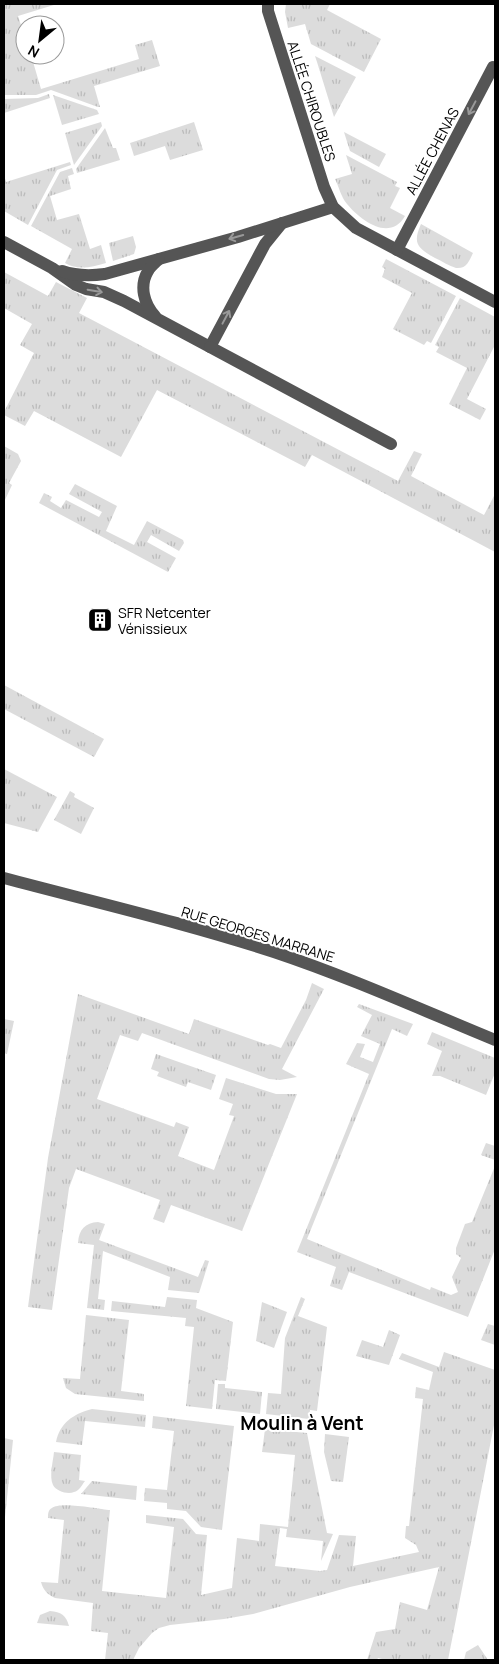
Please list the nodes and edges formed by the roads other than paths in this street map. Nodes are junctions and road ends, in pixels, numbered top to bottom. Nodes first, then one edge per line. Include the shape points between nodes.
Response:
1 (268, 4) edge
2 (495, 68) edge
3 (333, 207) junction
4 (282, 223) junction
5 (4, 242) edge
6 (397, 250) junction
7 (159, 259) junction
8 (52, 268) junction
9 (495, 302) edge
10 (156, 318) junction
11 (210, 347) junction
12 (391, 444) dead end
13 (4, 878) edge
14 (495, 1040) edge

1 - 3 street, ALLÉE CHIROUBLES
2 -> 6 street, ALLÉE CHENAS
3 - 4 street
3 - 6 street, ALLÉE CHIROUBLES via 356,228
4 -> 7 street
11 -> 4 street via 265,244
5 - 8 street
6 - 9 street, ALLÉE CHIROUBLES
7 - 8 street via 91,276 73,275
7 - 10 street via 148,271 144,283 147,308
8 -> 10 street via 76,285 104,292
10 - 11 street
11 - 12 street
13 - 14 street, RUE GEORGES MARRANE via 273,952 357,982

